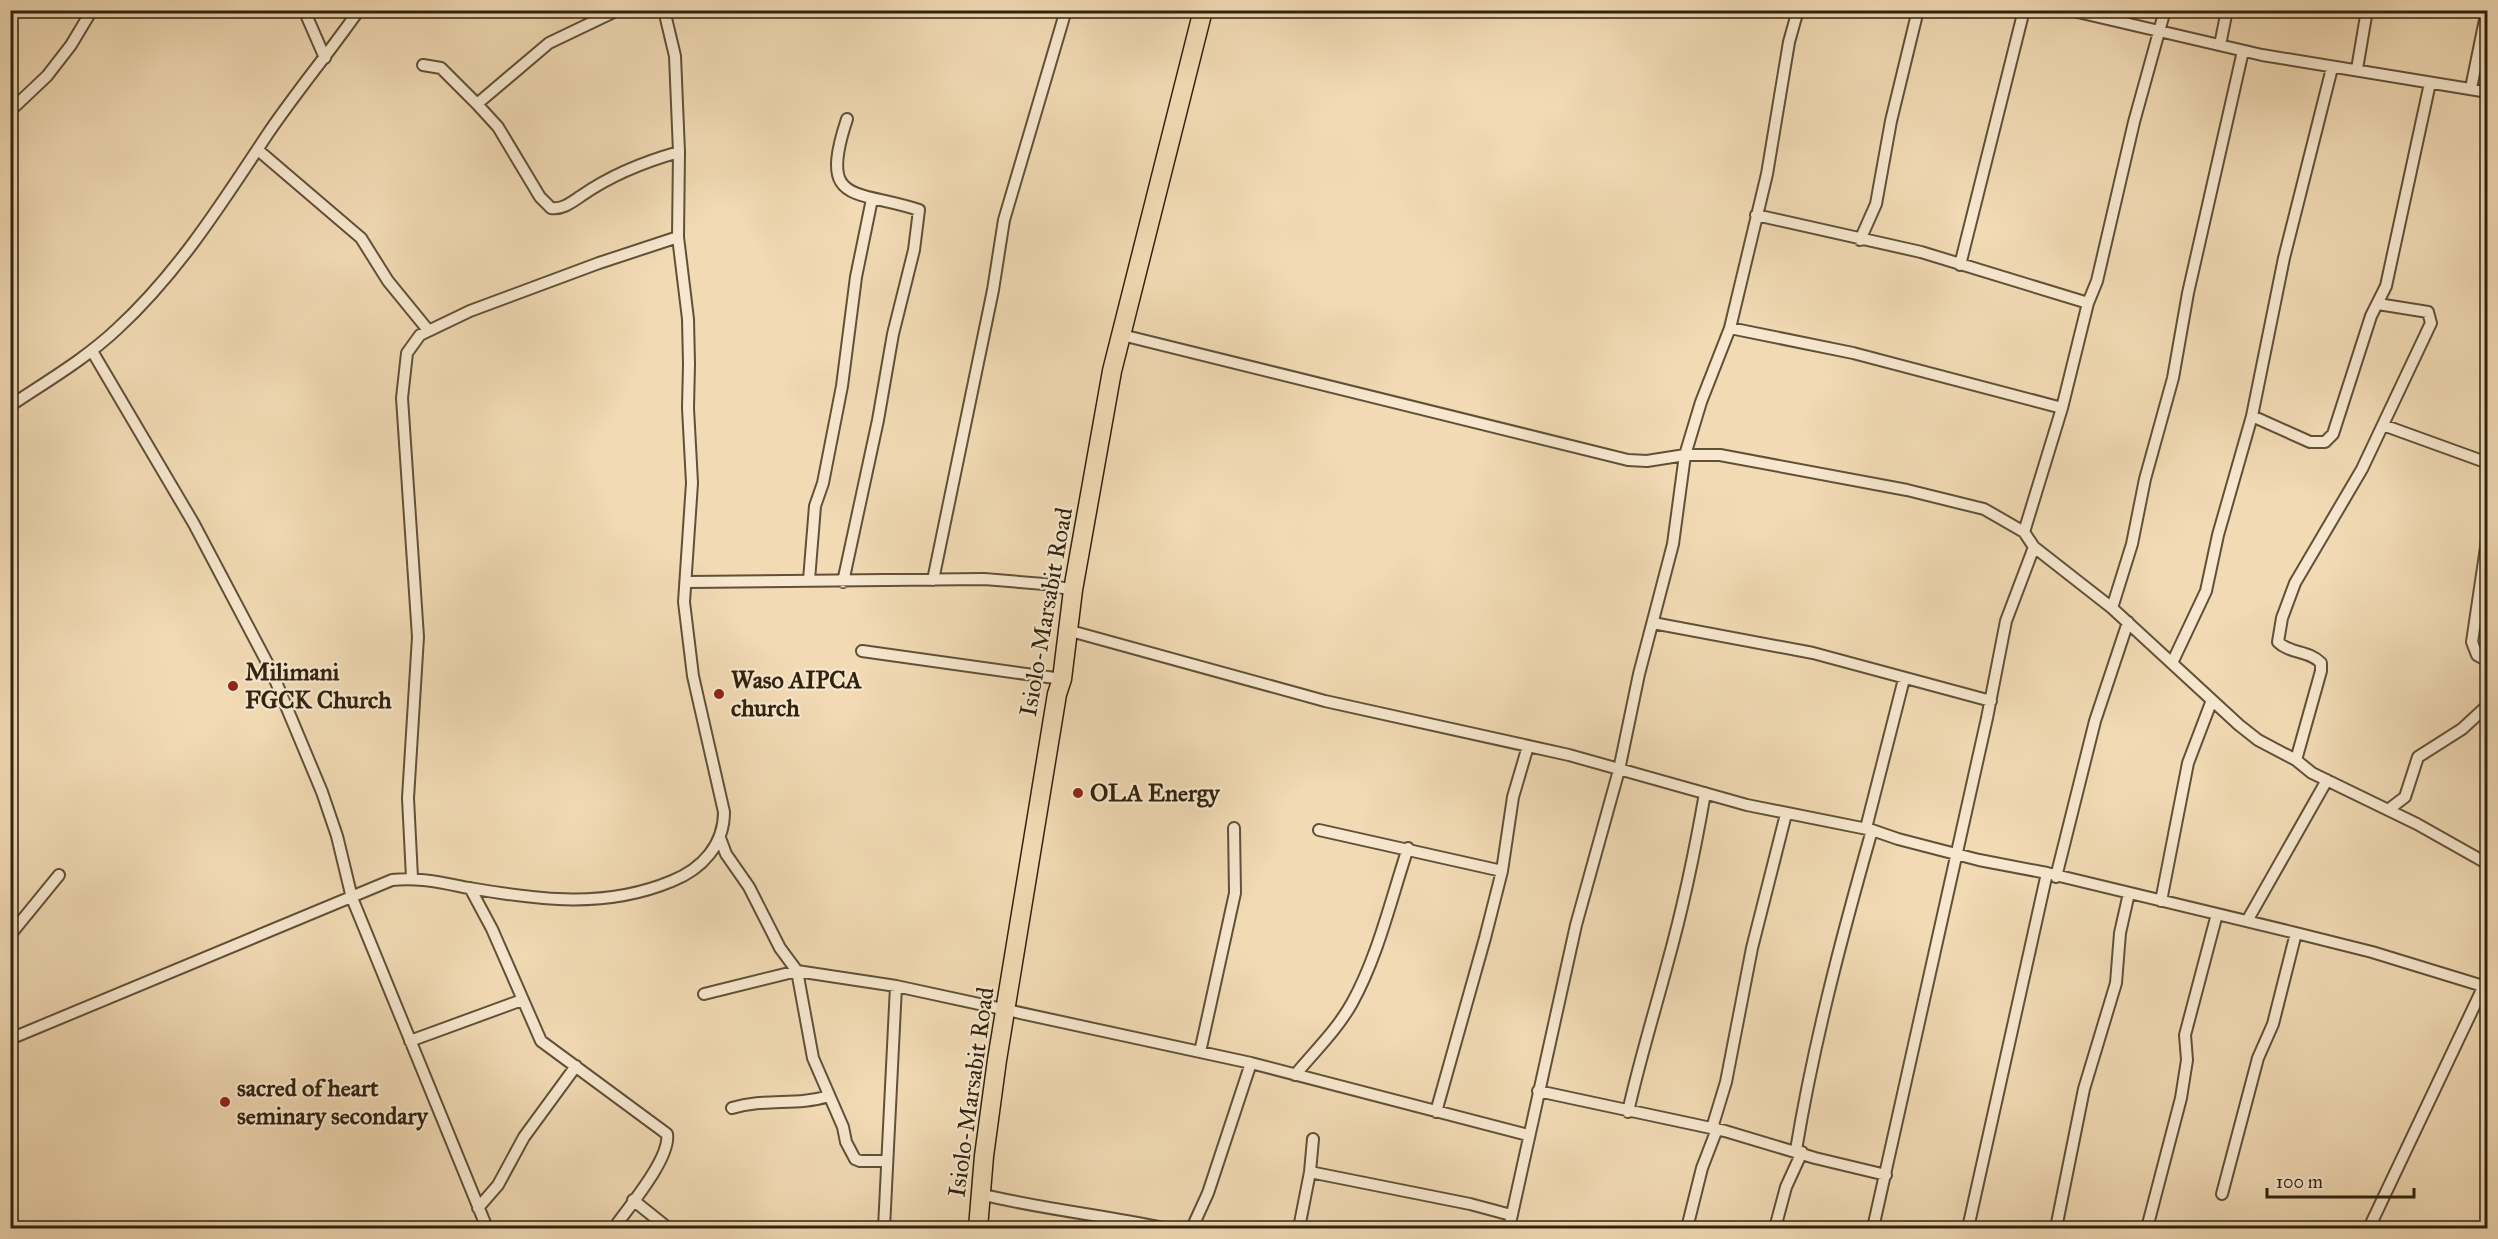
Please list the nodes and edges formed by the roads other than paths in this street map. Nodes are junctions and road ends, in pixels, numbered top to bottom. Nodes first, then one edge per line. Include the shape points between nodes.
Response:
1 (92, 10) edge
2 (304, 10) edge
3 (359, 10) edge
4 (618, 10) edge
5 (664, 10) edge
6 (1066, 10) edge
7 (1203, 10) edge
8 (1798, 10) edge
9 (1918, 10) edge
10 (2024, 10) edge
11 (2069, 10) edge
12 (2165, 10) edge
13 (2227, 10) edge
14 (2367, 10) edge
15 (2487, 10) edge
16 (2094, 13) edge
17 (2158, 32) junction
18 (2220, 45) junction
19 (2243, 51) junction
20 (325, 58) junction
21 (423, 65) dead end
22 (2332, 68) junction
23 (2357, 69) junction
24 (2430, 83) junction
25 (2471, 88) junction
26 (2487, 92) edge
27 (477, 104) junction
28 (10, 111) edge
29 (847, 119) dead end
30 (258, 150) junction
31 (679, 153) junction
32 (872, 200) junction
33 (1756, 215) junction
34 (678, 237) junction
35 (1860, 240) junction
36 (1960, 265) junction
37 (2088, 303) junction
38 (2378, 304) junction
39 (1730, 328) junction
40 (428, 330) junction
41 (1122, 335) junction
42 (92, 351) junction
43 (10, 406) edge
44 (2062, 408) junction
45 (2252, 416) junction
46 (2383, 425) junction
47 (1685, 455) junction
48 (2487, 463) edge
49 (2024, 532) junction
50 (2487, 534) edge
51 (2034, 547) junction
52 (809, 580) junction
53 (933, 580) junction
54 (688, 582) junction
55 (843, 582) junction
56 (1073, 590) junction
57 (2112, 608) junction
58 (2128, 622) junction
59 (1653, 623) junction
60 (1067, 630) junction
61 (862, 651) dead end
62 (2487, 661) edge
63 (2172, 663) junction
64 (1062, 679) junction
65 (1904, 679) junction
66 (2211, 700) junction
67 (1991, 701) junction
68 (2487, 705) edge
69 (1528, 746) junction
70 (2296, 760) junction
71 (1619, 770) junction
72 (2327, 780) junction
73 (1704, 793) junction
74 (2388, 810) junction
75 (1786, 814) junction
76 (1234, 828) dead end
77 (1869, 829) junction
78 (1319, 830) dead end
79 (720, 838) junction
80 (1408, 848) junction
81 (1958, 854) junction
82 (2487, 864) edge
83 (1502, 871) junction
84 (59, 875) dead end
85 (2052, 875) junction
86 (412, 878) junction
87 (471, 888) junction
88 (2129, 894) junction
89 (352, 898) junction
90 (2161, 901) junction
91 (2217, 914) junction
92 (2247, 921) junction
93 (2296, 933) junction
94 (10, 935) edge
95 (797, 971) junction
96 (2485, 982) edge
97 (896, 986) junction
98 (704, 994) dead end
99 (522, 1000) junction
100 (1005, 1008) junction
101 (10, 1039) edge
102 (410, 1041) junction
103 (1200, 1052) junction
104 (1251, 1063) junction
105 (576, 1066) junction
106 (1295, 1075) junction
107 (1538, 1091) junction
108 (829, 1096) junction
109 (732, 1108) dead end
110 (1436, 1112) junction
111 (1628, 1112) junction
112 (1714, 1128) junction
113 (1528, 1135) junction
114 (1313, 1139) dead end
115 (1799, 1151) junction
116 (886, 1161) junction
117 (1310, 1172) junction
118 (1886, 1174) junction
119 (980, 1194) junction
120 (2222, 1194) dead end
121 (633, 1200) junction
122 (478, 1208) junction
123 (1511, 1215) junction
124 (487, 1228) edge
125 (614, 1228) edge
126 (668, 1228) edge
127 (884, 1228) edge
128 (978, 1228) edge
129 (1164, 1228) edge
130 (1192, 1228) edge
131 (1299, 1228) edge
132 (1509, 1228) edge
133 (1687, 1228) edge
134 (1775, 1228) edge
135 (1873, 1228) edge
136 (1968, 1228) edge
137 (2056, 1228) edge
138 (2147, 1228) edge
139 (2369, 1228) edge

1 - 28 street via 47,76
2 - 20 street
3 - 20 street
4 - 27 street via 553,40
5 - 31 street via 675,56
6 - 53 street via 1004,220
7 - 41 highway, Isiolo-Marsabit Road
8 - 33 street
9 - 35 street via 1876,204
10 - 36 street
11 - 16 street
12 - 17 street
13 - 18 street
14 - 23 street
15 - 25 street
16 - 17 street
17 - 18 street
17 - 37 street via 2097,281
18 - 19 street
19 - 22 street
19 - 57 street via 2188,293 2173,378
20 - 30 street
21 - 27 street via 441,68
22 - 23 street
22 - 45 street via 2284,258
23 - 24 street
24 - 25 street
24 - 38 street via 2386,286
25 - 26 street
27 - 31 street via 498,127 540,197 554,209 618,173
29 - 32 street via 839,143 836,177 846,188
30 - 40 street via 361,238 388,281
30 - 42 street via 219,210 169,275
31 - 34 street
32 - 52 street via 856,277 842,386 815,506
32 - 55 street via 919,210 919,223
33 - 35 street
33 - 39 street
34 - 40 street via 539,285
34 - 54 street via 687,319 692,483
35 - 36 street via 1921,252
36 - 37 street
37 - 44 street
38 - 45 street via 2342,412 2329,439 2310,442
38 - 46 street via 2428,312 2432,319
39 - 44 street via 1853,353
39 - 47 street
40 - 86 street via 407,354 402,384 418,637 408,798
41 - 47 street via 1628,460
41 - 56 highway, Isiolo-Marsabit Road via 1112,371
42 - 43 street
42 - 89 street via 194,524 272,670 322,792
44 - 49 street
45 - 63 street via 2206,591
46 - 48 street
46 - 70 street via 2337,515 2300,573 2282,618 2278,642 2285,649 2306,653 2321,663
47 - 49 street via 1738,458 1926,494 1984,509
47 - 59 street via 1673,544
49 - 51 street
50 - 62 street via 2472,642 2477,655
51 - 57 street
51 - 67 street via 2006,621
52 - 54 street
52 - 55 street
53 - 55 street
53 - 56 street via 984,579
54 - 79 street via 684,602 689,655 722,799 724,821
56 - 60 highway, Isiolo-Marsabit Road
57 - 58 street
58 - 63 street
58 - 85 street via 2095,721
59 - 65 street via 1813,653
59 - 71 street
60 - 64 highway, Isiolo-Marsabit Road
60 - 69 street via 1325,701
61 - 64 street
63 - 66 street
64 - 100 highway, Isiolo-Marsabit Road
65 - 67 street
65 - 77 street
66 - 70 street via 2258,740
66 - 90 street via 2188,763
67 - 81 street
68 - 74 street via 2462,729 2418,757 2405,797
69 - 71 street
69 - 83 street via 1514,797
70 - 72 street
71 - 73 street
71 - 107 street via 1576,925
72 - 74 street
72 - 92 street
73 - 75 street
73 - 111 street via 1671,951
74 - 82 street
75 - 77 street
75 - 112 street via 1752,948
76 - 103 street via 1235,893
77 - 81 street
77 - 115 street via 1811,1058
78 - 80 street
79 - 87 street via 691,872 635,895 584,900
79 - 95 street via 780,948
80 - 83 street
80 - 106 street via 1365,979 1330,1035
81 - 85 street
81 - 118 street
83 - 110 street
84 - 94 street
85 - 88 street
85 - 136 street
86 - 87 street
86 - 89 street via 392,880
87 - 99 street
88 - 90 street
88 - 137 street via 2120,933 2116,983 2084,1089
89 - 101 street
89 - 102 street
90 - 91 street
91 - 92 street
91 - 138 street via 2185,1035 2187,1060 2181,1098
92 - 93 street
93 - 96 street
93 - 120 street
95 - 97 street
95 - 98 street
95 - 108 street via 813,1058
96 - 139 street
97 - 100 street
97 - 116 street
99 - 102 street
99 - 105 street via 541,1041
100 - 103 street
100 - 119 highway, Isiolo-Marsabit Road
102 - 122 street
103 - 104 street
104 - 106 street
104 - 130 street via 1208,1193
105 - 121 street via 667,1134 662,1158
105 - 122 street via 540,1113 498,1185
106 - 110 street
107 - 111 street
107 - 113 street
108 - 109 street via 807,1102 767,1101
108 - 116 street via 855,1159
110 - 113 street
111 - 112 street
112 - 115 street
112 - 133 street
113 - 123 street
114 - 117 street
115 - 118 street
115 - 134 street
116 - 127 street
117 - 123 street
117 - 131 street
118 - 135 street
119 - 128 highway, Isiolo-Marsabit Road
119 - 129 street
121 - 125 street
121 - 126 street
122 - 124 street
123 - 132 street

